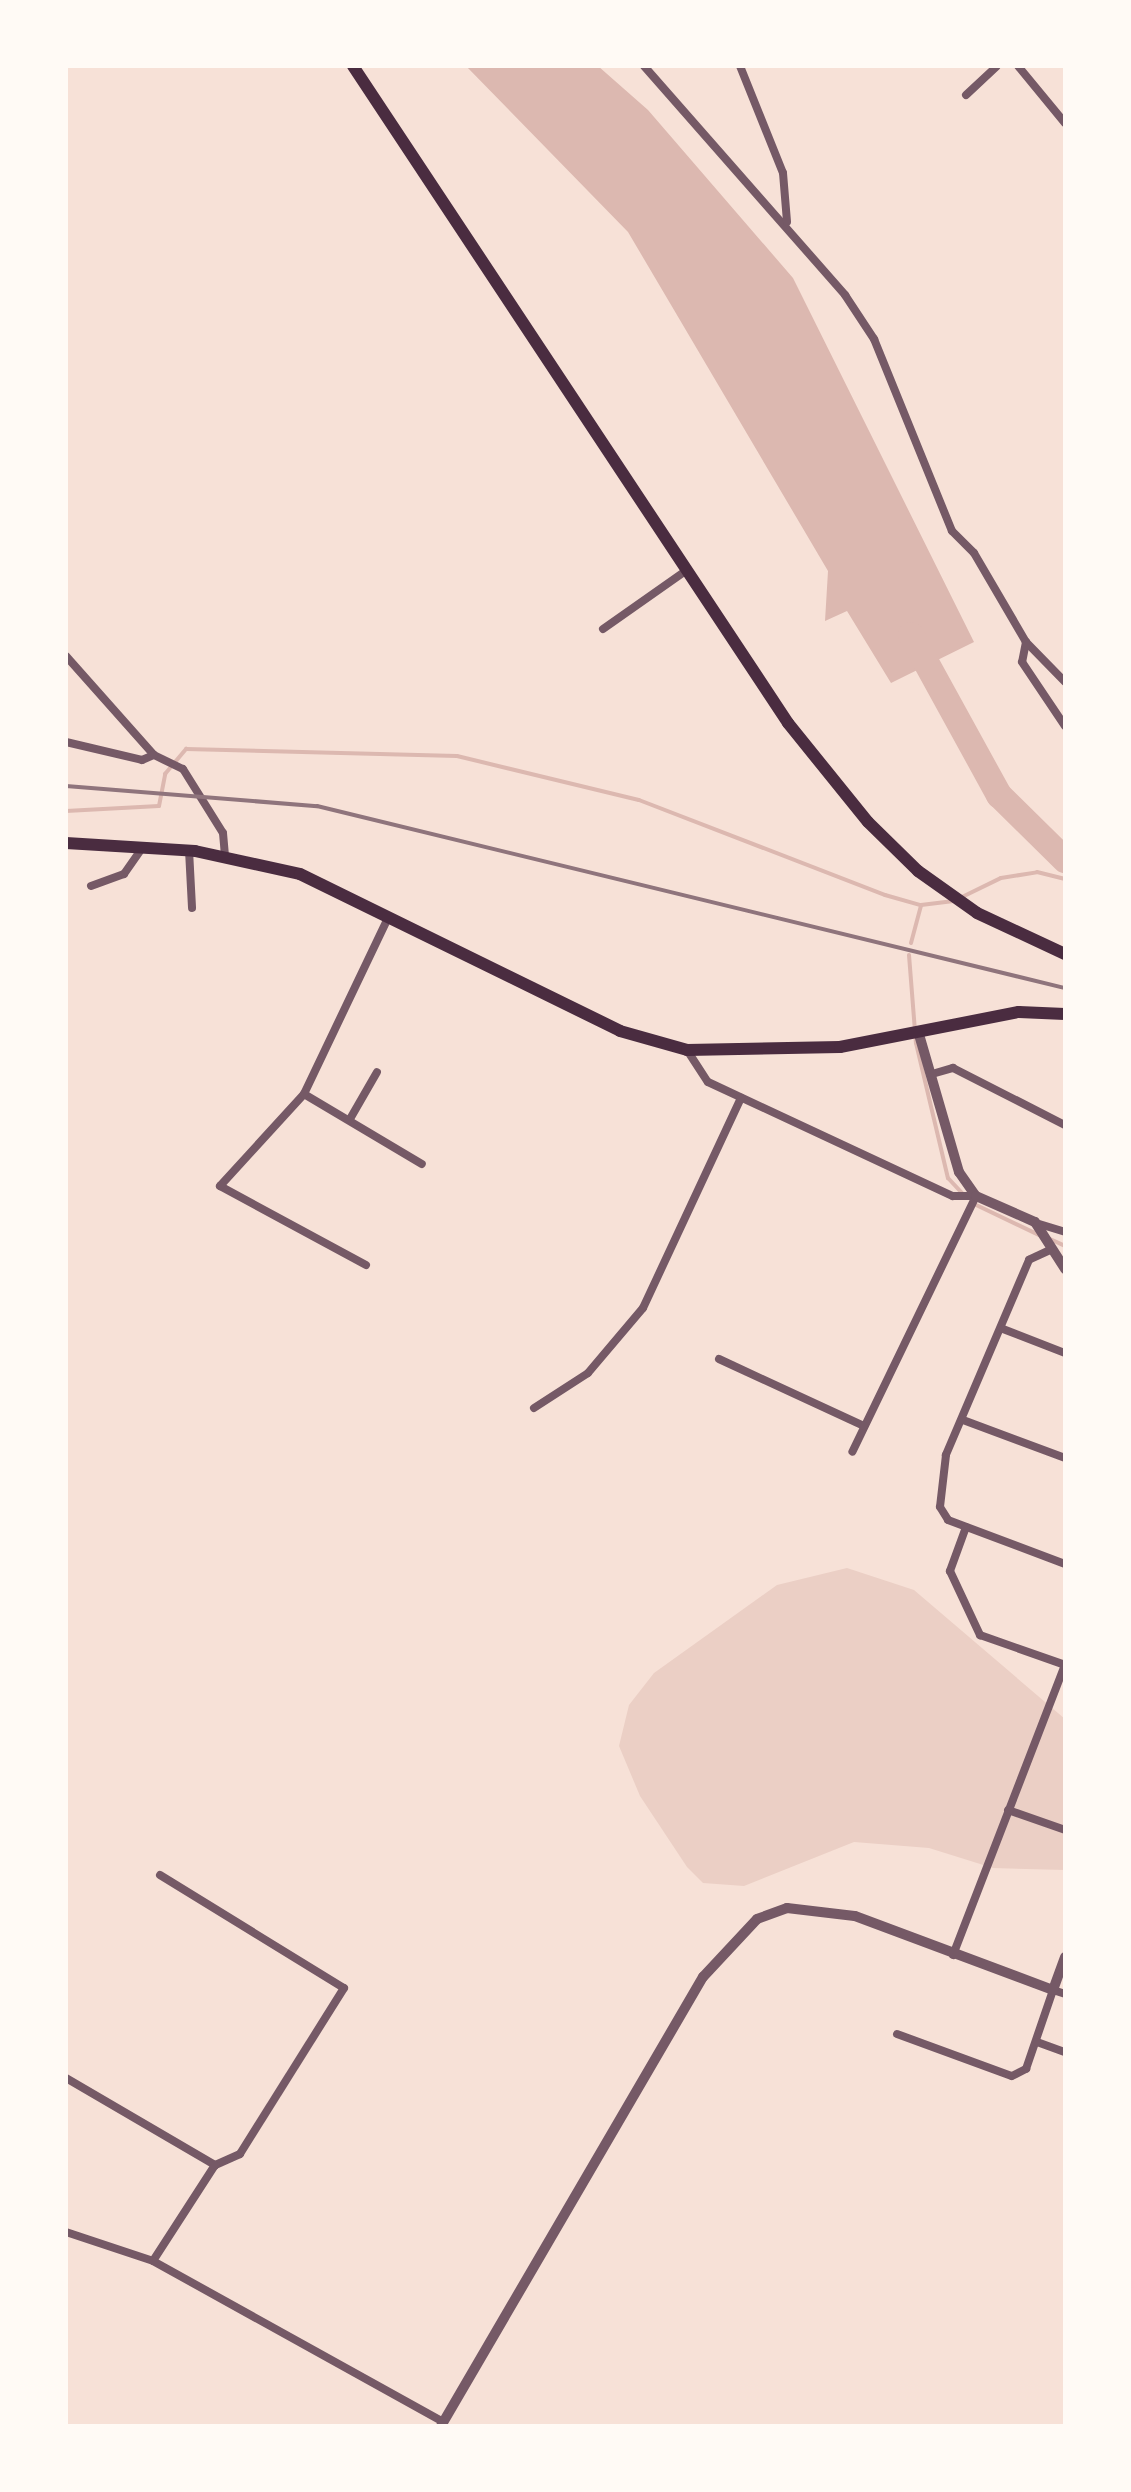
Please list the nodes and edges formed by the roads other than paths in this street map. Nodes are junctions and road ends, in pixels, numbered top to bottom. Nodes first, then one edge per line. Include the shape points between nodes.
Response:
1 (353, 66) edge
2 (644, 66) edge
3 (740, 66) edge
4 (997, 66) edge
5 (1018, 66) edge
6 (966, 95) dead end
7 (1065, 123) edge
8 (787, 222) junction
9 (687, 570) junction
10 (603, 629) dead end
11 (1026, 642) junction
12 (66, 656) edge
13 (1065, 682) edge
14 (1065, 726) edge
15 (66, 742) edge
16 (157, 757) junction
17 (66, 843) edge
18 (142, 848) junction
19 (189, 850) junction
20 (225, 858) junction
21 (91, 886) dead end
22 (192, 908) dead end
23 (389, 915) junction
24 (1065, 954) edge
25 (1065, 1014) edge
26 (918, 1031) junction
27 (687, 1050) junction
28 (377, 1072) dead end
29 (932, 1074) junction
30 (304, 1094) junction
31 (741, 1098) junction
32 (350, 1119) junction
33 (1065, 1125) edge
34 (422, 1164) dead end
35 (976, 1196) junction
36 (1035, 1222) junction
37 (1065, 1232) edge
38 (1050, 1250) junction
39 (366, 1265) dead end
40 (1065, 1269) edge
41 (1003, 1329) junction
42 (1065, 1353) edge
43 (719, 1359) dead end
44 (534, 1408) dead end
45 (963, 1420) junction
46 (864, 1426) junction
47 (852, 1452) dead end
48 (1065, 1458) edge
49 (966, 1527) junction
50 (1065, 1564) edge
51 (1065, 1665) edge
52 (1008, 1810) junction
53 (1065, 1830) edge
54 (160, 1875) dead end
55 (953, 1955) junction
56 (1065, 1957) edge
57 (1053, 1990) junction
58 (1065, 1994) edge
59 (897, 2034) dead end
60 (1037, 2042) junction
61 (1065, 2052) edge
62 (66, 2078) edge
63 (215, 2165) junction
64 (66, 2232) edge
65 (153, 2261) junction
66 (442, 2424) edge

1 - 9 main road
2 - 8 street
3 - 8 street via 783,173
4 - 6 street
5 - 7 street
8 - 11 street via 874,339 952,531 974,553
9 - 10 street
9 - 24 main road via 788,723 868,822 977,913
11 - 13 street
11 - 14 street via 1022,662
12 - 16 street
15 - 16 street via 142,760
16 - 20 street via 180,768 218,825
17 - 18 main road
18 - 19 main road
18 - 21 street via 124,874
19 - 20 main road
19 - 22 street
20 - 23 main road via 300,874
23 - 27 main road via 620,1031
23 - 30 street
25 - 26 main road via 1019,1012
26 - 27 main road via 840,1047
26 - 29 street
27 - 31 street via 708,1082
28 - 32 street
29 - 33 street via 953,1068
29 - 35 street via 959,1172
30 - 32 street
30 - 39 street via 220,1186
31 - 35 street via 953,1196
31 - 44 street via 643,1308 588,1373
32 - 34 street
35 - 36 street
35 - 46 street
36 - 37 street
36 - 38 street
38 - 40 street
38 - 41 street via 1029,1260
41 - 42 street
41 - 45 street
43 - 46 street
45 - 48 street
45 - 49 street via 946,1455 940,1507
46 - 47 street
49 - 50 street
49 - 51 street via 950,1571 980,1635
51 - 52 street
52 - 53 street
52 - 55 street
54 - 63 street via 344,1988 240,2154
55 - 57 street
55 - 66 street via 814,1908 787,1908 757,1919 727,1943
56 - 57 street
57 - 58 street
57 - 60 street
59 - 60 street via 1012,2076 1026,2069
60 - 61 street
62 - 63 street
63 - 65 street
64 - 65 street
65 - 66 street

